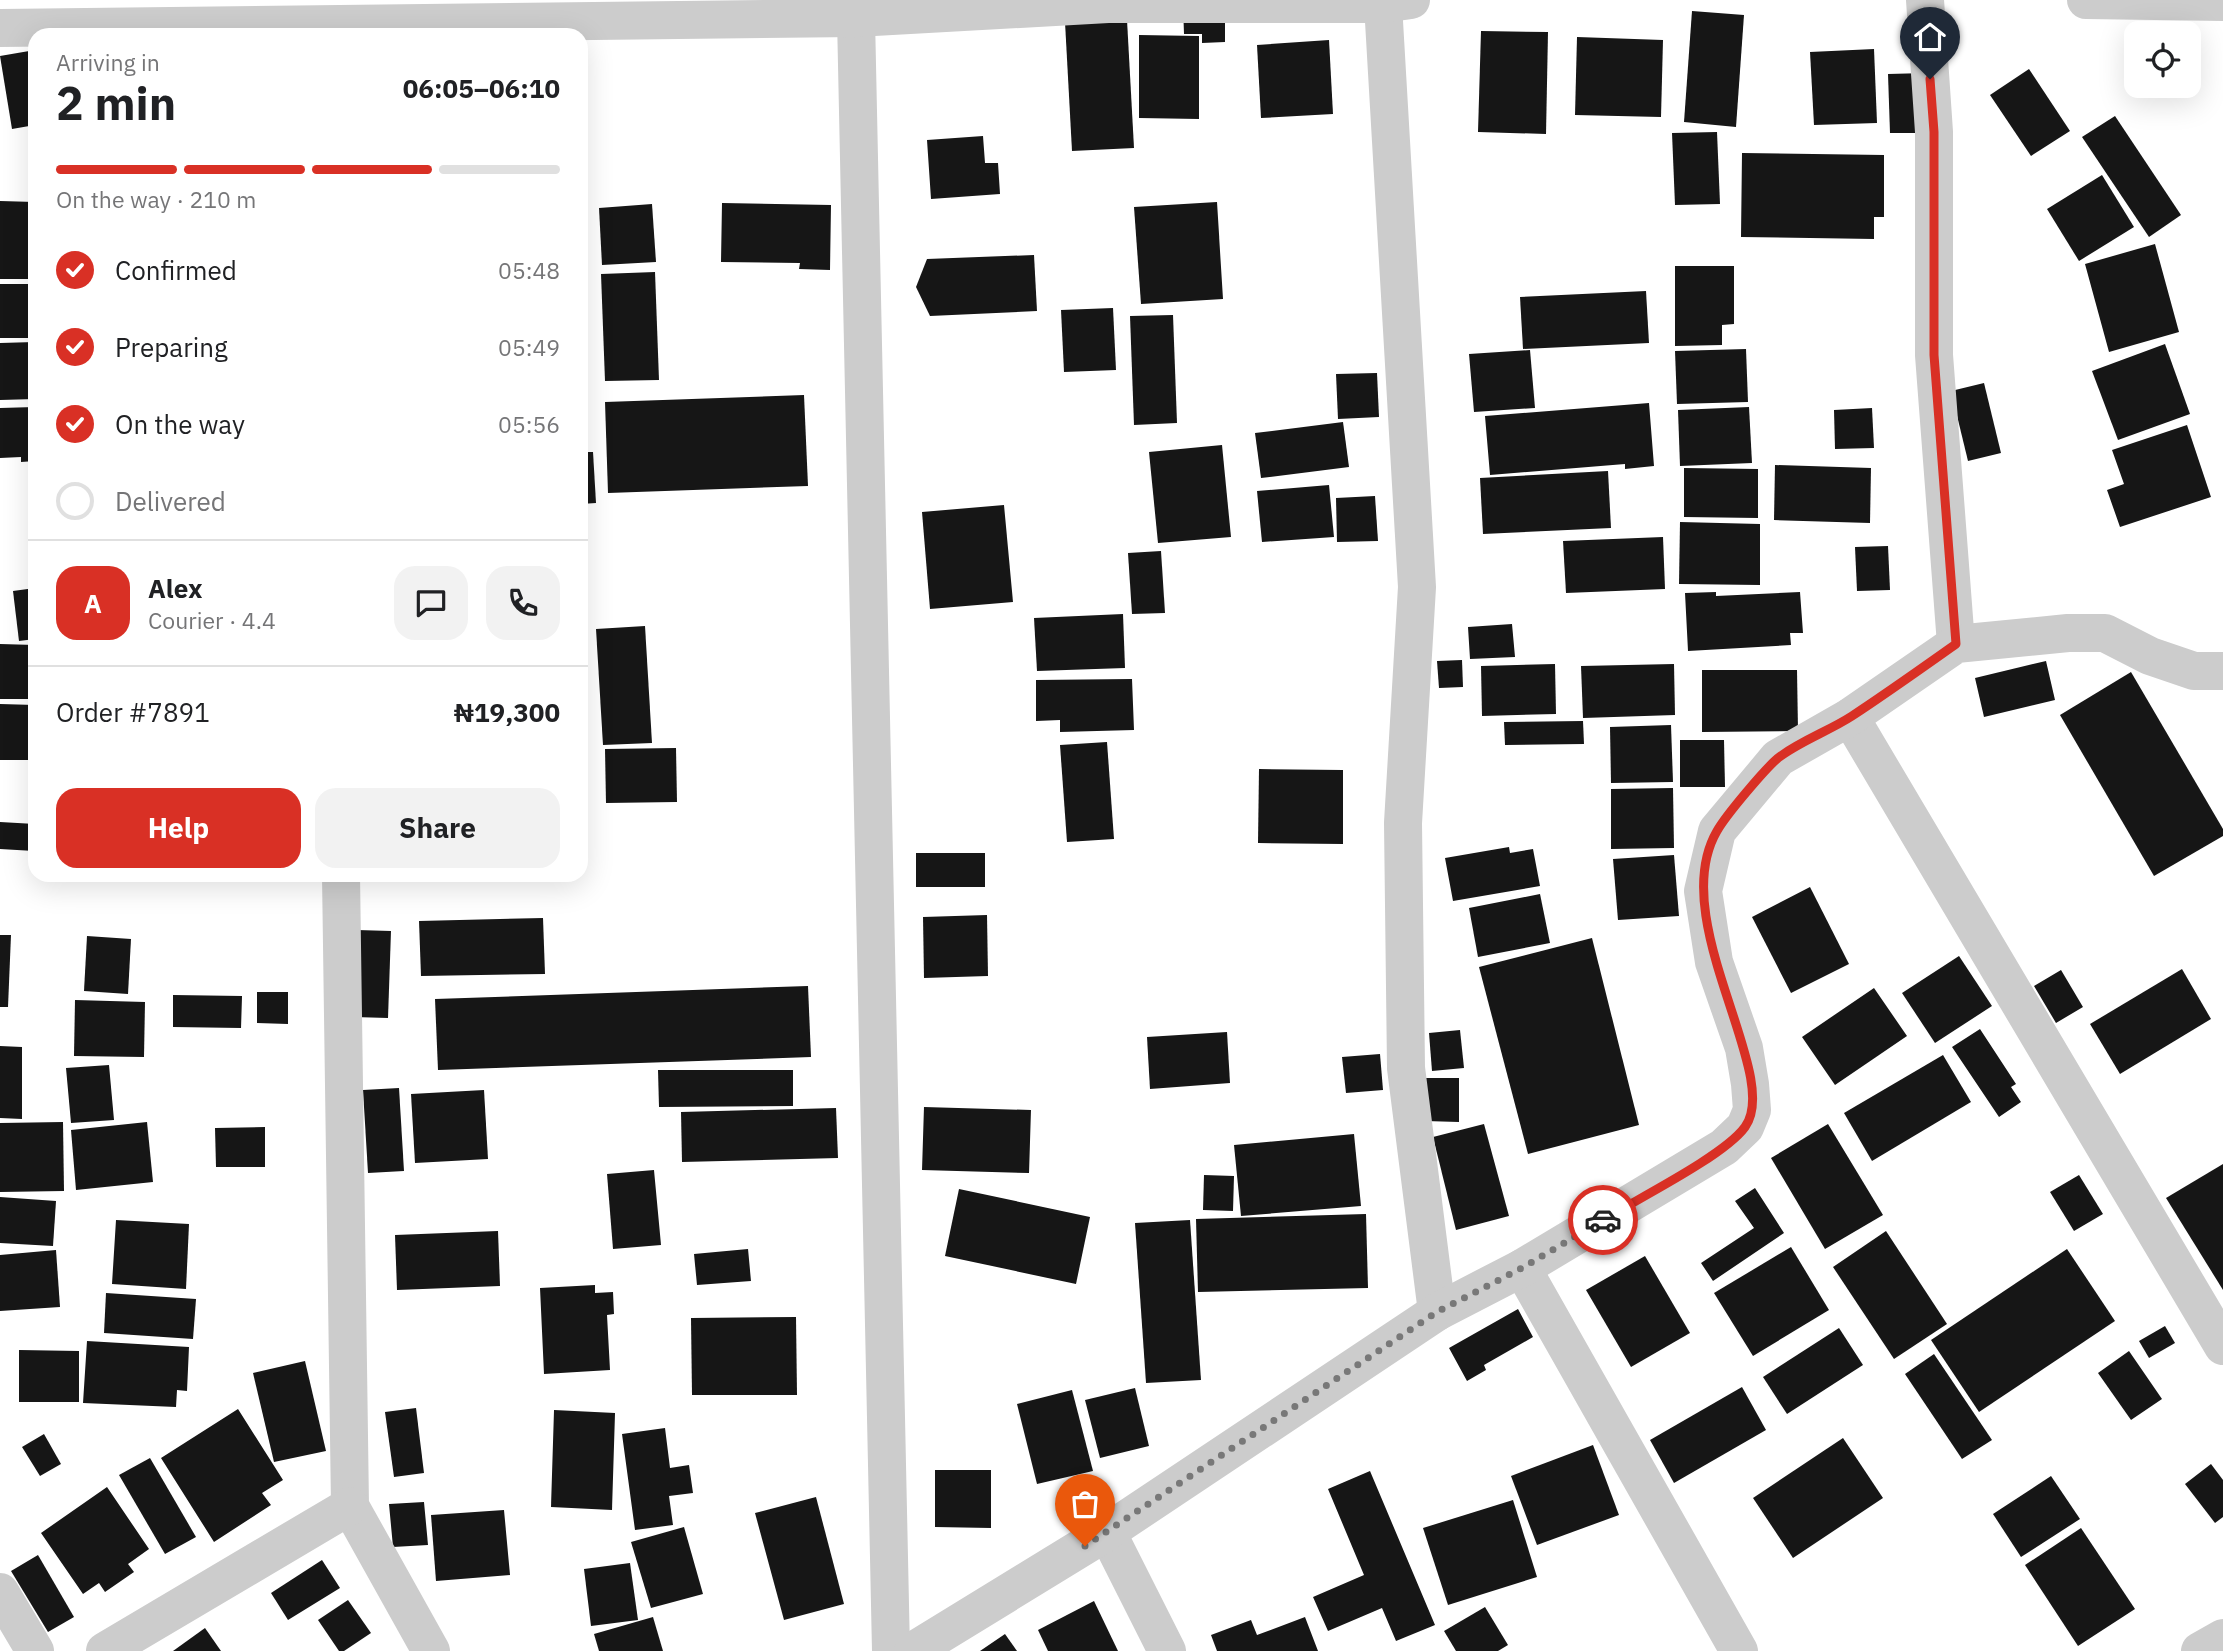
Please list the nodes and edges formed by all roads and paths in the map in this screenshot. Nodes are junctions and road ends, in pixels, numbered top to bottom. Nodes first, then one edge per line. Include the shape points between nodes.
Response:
1 (1925, 0) edge
2 (2085, 0) edge
3 (1397, 2) edge
4 (2223, 2) edge
5 (856, 18) junction
6 (0, 28) edge
7 (28, 28) edge
8 (417, 28) edge
9 (1956, 644) junction
10 (2223, 671) edge
11 (1850, 717) junction
12 (341, 882) edge
13 (1522, 1268) junction
14 (1437, 1312) junction
15 (2223, 1346) edge
16 (350, 1506) junction
17 (1107, 1532) junction
18 (0, 1592) edge
19 (2223, 1637) edge
20 (35, 1651) edge
21 (105, 1651) edge
22 (431, 1651) edge
23 (891, 1651) edge
24 (913, 1651) edge
25 (1167, 1651) edge
26 (1740, 1651) edge
27 (2200, 1651) edge

1 - 9 street via 1934,132 1934,355
2 - 4 street
3 - 5 street via 1108,4
3 - 14 street via 1417,587 1403,823 1406,1068
5 - 8 street
5 - 23 street
6 - 7 street
9 - 10 street via 2105,633 2194,671
9 - 11 street
11 - 13 street via 1778,758 1717,831 1707,865 1703,891 1714,962 1744,1048 1752,1110 1745,1127 1724,1147
11 - 15 street
12 - 16 street
13 - 14 street
13 - 26 street
14 - 17 street
16 - 21 street
16 - 22 street
17 - 24 street
17 - 25 street
18 - 20 street
19 - 27 street

